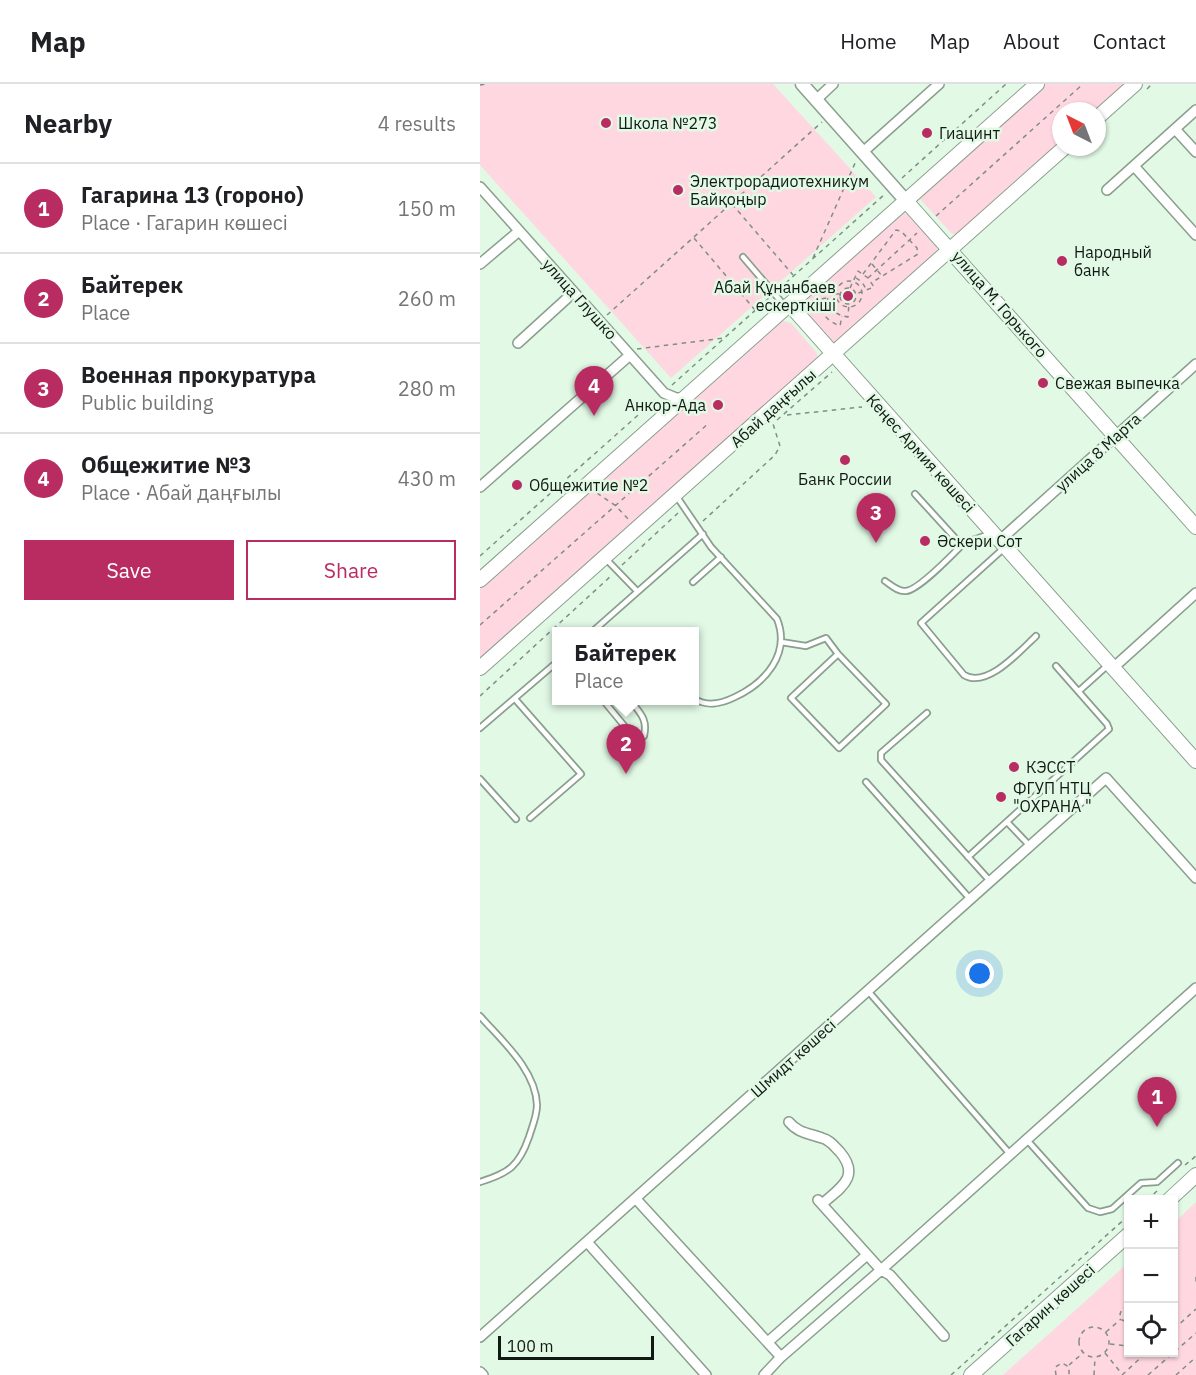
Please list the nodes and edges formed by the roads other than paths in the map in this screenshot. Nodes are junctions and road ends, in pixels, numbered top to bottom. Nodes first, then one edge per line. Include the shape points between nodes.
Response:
1 (802, 84) edge
2 (833, 84) edge
3 (939, 84) edge
4 (1037, 84) edge
5 (1135, 84) edge
6 (816, 100) junction
7 (1106, 110) edge
8 (1196, 110) edge
9 (1174, 129) junction
10 (862, 152) junction
11 (1196, 152) edge
12 (1063, 156) edge
13 (1134, 166) junction
14 (480, 187) edge
15 (1107, 190) dead end
16 (906, 201) junction
17 (519, 231) junction
18 (1196, 235) edge
19 (951, 249) junction
20 (743, 257) dead end
21 (480, 264) edge
22 (574, 292) junction
23 (788, 307) junction
24 (518, 343) dead end
25 (633, 352) junction
26 (837, 359) junction
27 (1196, 364) edge
28 (686, 398) junction
29 (1116, 436) junction
30 (480, 487) edge
31 (915, 494) dead end
32 (675, 495) junction
33 (1196, 527) edge
34 (703, 534) junction
35 (999, 540) junction
36 (964, 543) junction
37 (605, 557) junction
38 (721, 557) junction
39 (480, 580) edge
40 (885, 581) dead end
41 (693, 582) dead end
42 (637, 591) junction
43 (1196, 593) edge
44 (597, 627) edge
45 (1036, 636) dead end
46 (781, 642) junction
47 (838, 654) junction
48 (552, 666) edge
49 (1056, 666) dead end
50 (1111, 666) junction
51 (480, 668) edge
52 (1079, 691) junction
53 (515, 699) junction
54 (699, 701) edge
55 (607, 705) edge
56 (634, 705) edge
57 (927, 712) dead end
58 (480, 718) edge
59 (486, 724) junction
60 (480, 728) edge
61 (1196, 761) edge
62 (480, 779) edge
63 (866, 782) dead end
64 (530, 818) dead end
65 (516, 819) dead end
66 (1007, 822) junction
67 (1030, 847) junction
68 (968, 857) junction
69 (1196, 878) edge
70 (991, 882) junction
71 (971, 900) junction
72 (1196, 988) edge
73 (868, 991) junction
74 (480, 1016) edge
75 (789, 1122) dead end
76 (1026, 1140) junction
77 (1011, 1154) junction
78 (1178, 1163) dead end
79 (1196, 1175) edge
80 (480, 1182) edge
81 (1174, 1195) edge
82 (636, 1199) junction
83 (1124, 1239) edge
84 (587, 1242) junction
85 (867, 1255) junction
86 (881, 1270) junction
87 (944, 1336) dead end
88 (480, 1337) edge
89 (769, 1341) junction
90 (781, 1357) junction
91 (706, 1375) edge
92 (764, 1375) edge
93 (971, 1375) edge

1 - 6 street, улица М. Горького
2 - 6 street
3 - 10 street
4 - 16 main road
5 - 7 main road
6 - 10 street, улица М. Горького
8 - 9 street
9 - 11 street
9 - 13 street
10 - 16 street, улица М. Горького
12 - 19 main road, Абай даңғылы
13 - 15 street
13 - 18 street
14 - 17 street, улица Глушко
16 - 19 main road, улица М. Горького
16 - 23 main road
17 - 21 street
17 - 22 street, улица Глушко
19 - 26 main road, Абай даңғылы
19 - 29 main road, улица М. Горького
20 - 23 lane
22 - 24 street
22 - 25 street, улица Глушко
23 - 26 main road, Кеңес Армия көшесі
23 - 28 main road
25 - 28 street, улица Глушко via 664,393
25 - 30 street
26 - 32 main road, Абай даңғылы
26 - 35 main road, Кеңес Армия көшесі
27 - 29 street, улица 8 Марта
28 - 39 main road
29 - 33 main road, улица М. Горького
29 - 35 street, улица 8 Марта
31 - 36 lane
32 - 34 lane
32 - 37 main road, Абай даңғылы
34 - 38 lane
34 - 42 lane
35 - 36 lane
35 - 45 lane via 921,623 971,679 981,679 1004,666
35 - 50 main road, Кеңес Армия көшесі
36 - 40 lane via 908,591
37 - 42 lane
37 - 51 main road, Абай даңғылы
38 - 41 lane
38 - 46 lane via 777,619
42 - 44 lane
43 - 50 street
46 - 47 lane via 806,646 826,638
46 - 54 lane via 771,670 761,682 729,699 713,704
47 - 47 lane via 886,704 839,748 791,698
48 - 53 lane
49 - 52 lane
50 - 52 lane
50 - 61 main road, Кеңес Армия көшесі
52 - 66 lane via 1109,729
53 - 59 lane
53 - 64 lane via 581,774
55 - 56 lane via 631,734 640,739 646,726
57 - 68 lane via 881,753 881,760
58 - 59 lane
59 - 60 lane
62 - 65 lane
63 - 71 lane
66 - 67 lane
66 - 68 lane
67 - 69 street, Шмидт көшесі via 1106,778
67 - 70 street, Шмидт көшесі
68 - 70 lane
70 - 71 street, Шмидт көшесі
71 - 73 street, Шмидт көшесі
72 - 76 street
73 - 77 lane
73 - 82 street, Шмидт көшесі
74 - 80 lane via 521,1065 537,1105 522,1157 497,1176
75 - 85 street via 804,1134 830,1142 847,1161 847,1180 820,1202
76 - 77 street
76 - 78 lane via 1088,1208 1100,1212 1112,1209 1141,1183 1157,1182
77 - 86 street
79 - 81 main road
82 - 84 street, Шмидт көшесі
82 - 89 street
83 - 93 main road, Гагарин көшесі
84 - 88 street, Шмидт көшесі
84 - 91 street
85 - 86 street
85 - 89 street
86 - 87 street via 890,1275
86 - 90 street
89 - 90 street
90 - 92 street

